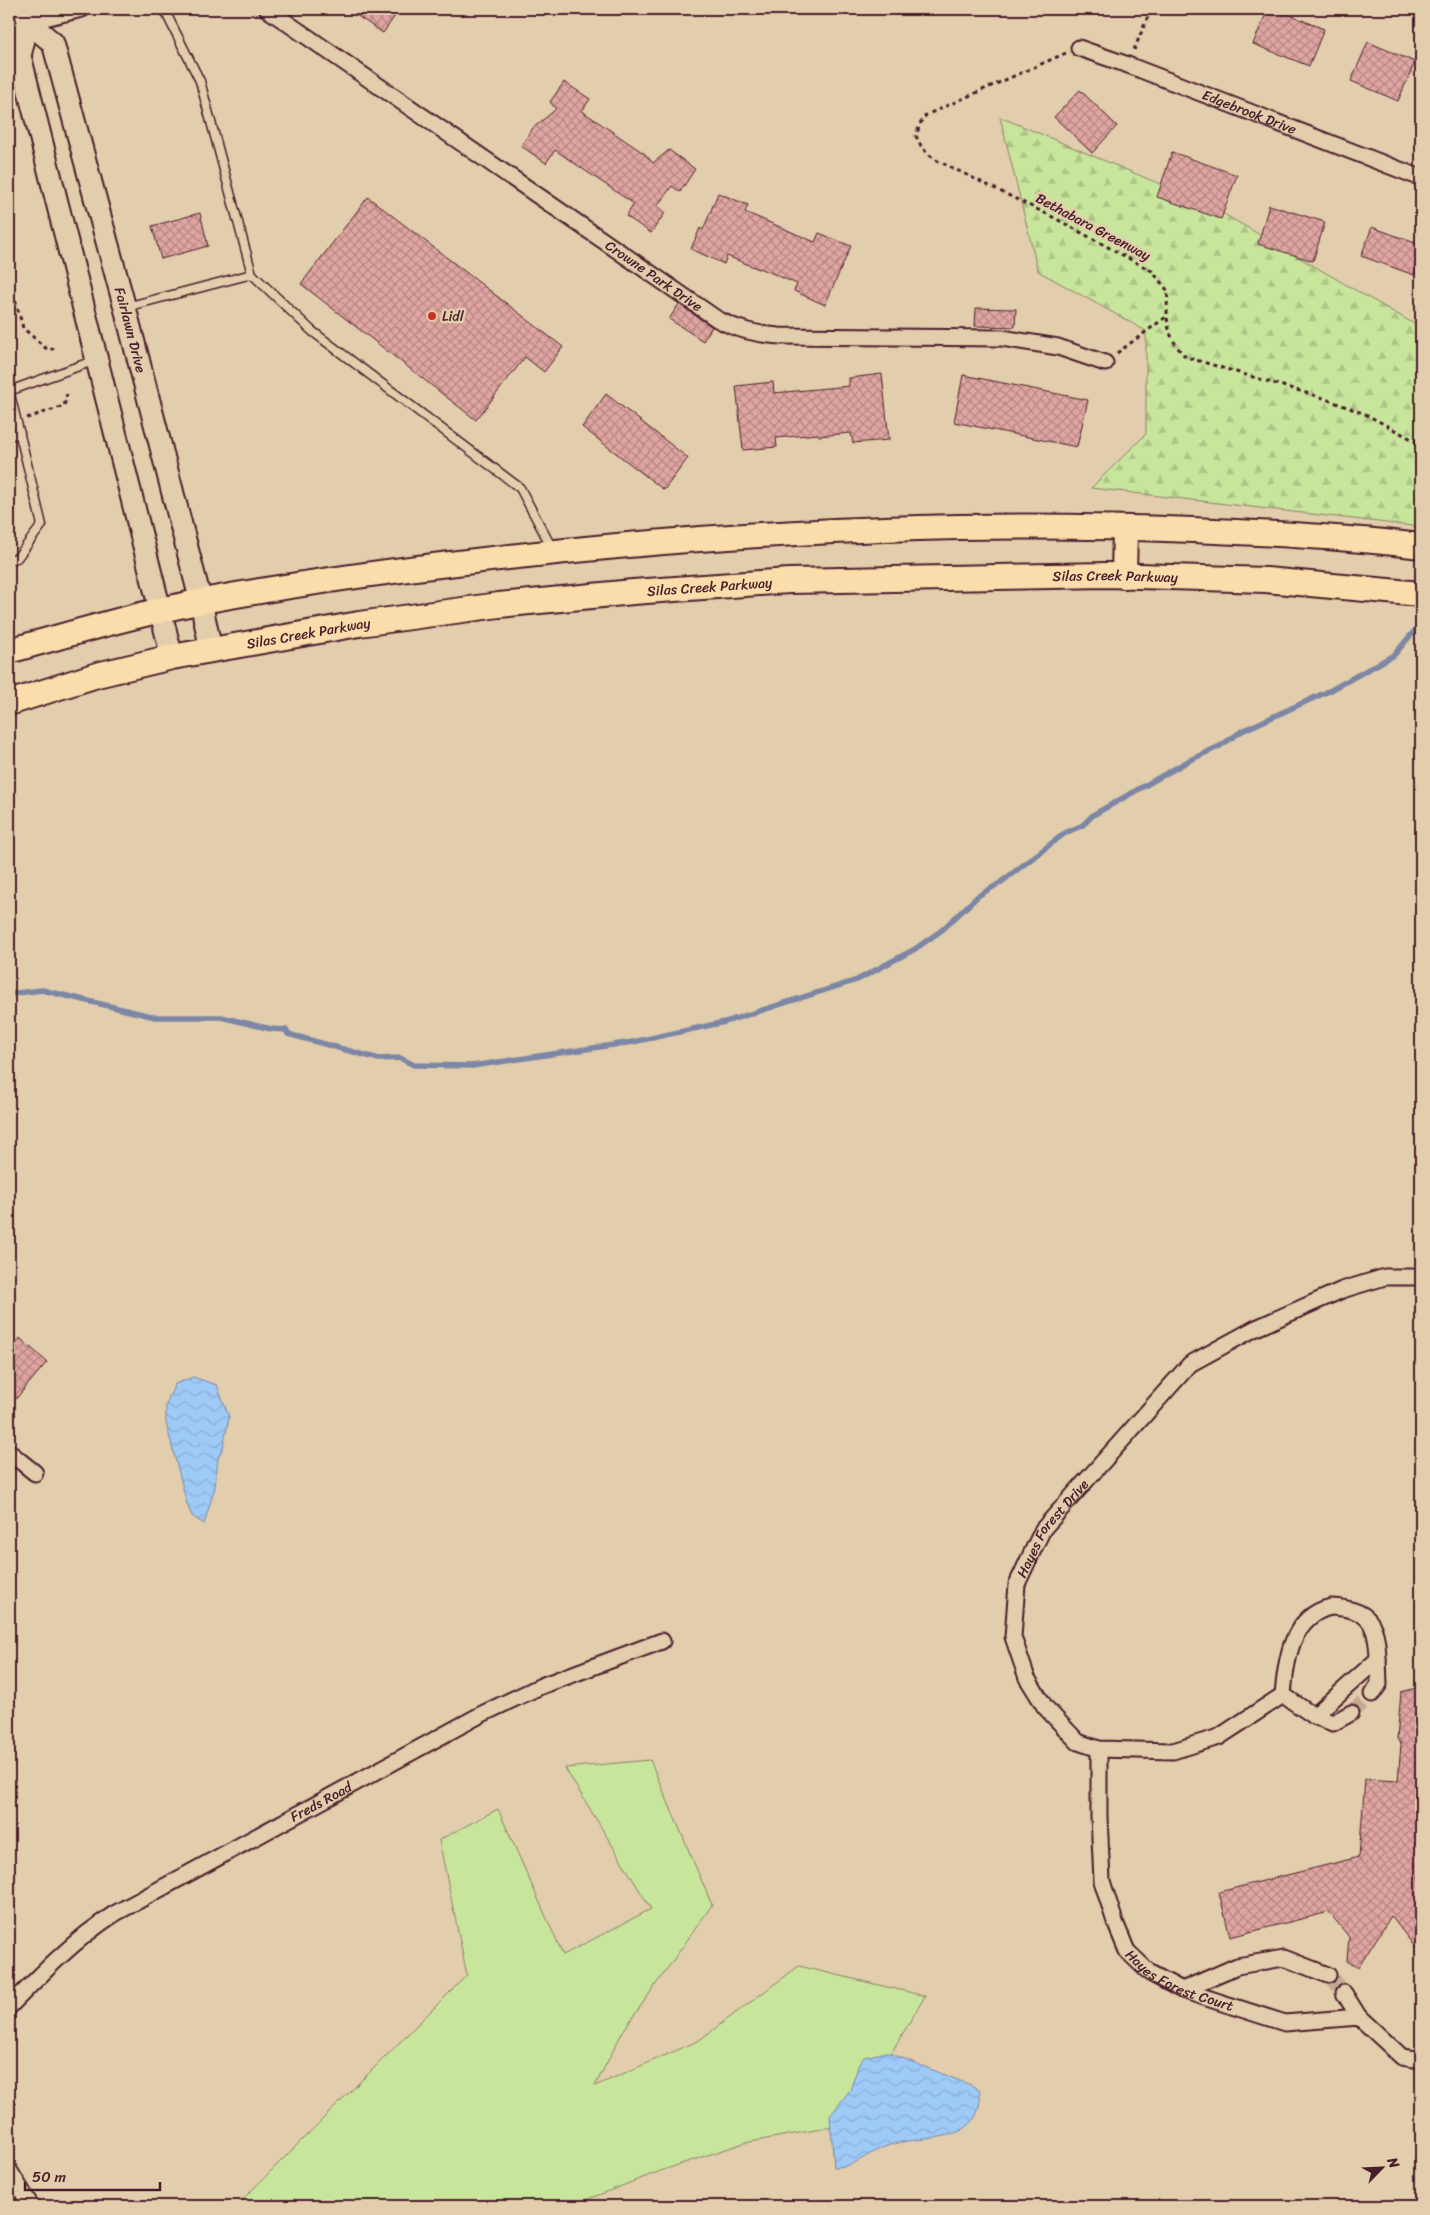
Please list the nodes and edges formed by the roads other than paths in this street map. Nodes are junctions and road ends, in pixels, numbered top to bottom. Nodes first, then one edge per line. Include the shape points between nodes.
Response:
1 (82, 9) edge
2 (164, 9) edge
3 (277, 12) edge
4 (21, 20) edge
5 (1079, 48) road end
6 (1421, 178) edge
7 (252, 274) junction
8 (125, 308) junction
9 (98, 359) junction
10 (1105, 363) road end
11 (9, 391) edge
12 (20, 433) junction
13 (9, 436) edge
14 (1125, 528) junction
15 (1421, 546) edge
16 (554, 552) junction
17 (9, 560) edge
18 (1124, 576) junction
19 (1421, 594) edge
20 (201, 602) junction
21 (160, 611) junction
22 (211, 650) junction
23 (9, 651) edge
24 (172, 657) junction
25 (9, 703) edge
26 (1421, 1277) edge
27 (9, 1452) edge
28 (36, 1473) dead end
29 (662, 1641) dead end
30 (1378, 1659) junction
31 (1372, 1694) tunnel mouth
32 (1284, 1695) junction
33 (1351, 1713) tunnel mouth
34 (1314, 1716) junction
35 (1099, 1749) junction
36 (1328, 1976) tunnel mouth
37 (1182, 1990) junction
38 (1344, 1993) tunnel mouth
39 (9, 2007) edge
40 (1359, 2017) junction
41 (1421, 2060) edge
42 (9, 2170) edge
43 (31, 2206) edge

1 - 4 street
2 - 7 lane via 200,81
3 - 10 street, Crowne Park Drive via 732,327 755,334 779,336 1010,339 1058,347
4 - 8 main road, Fairlawn Drive via 52,43
4 - 9 main road via 20,56
5 - 6 street, Edgebrook Drive
7 - 8 lane
7 - 16 lane via 312,331 520,488
8 - 20 main road, Fairlawn Drive
9 - 11 lane
9 - 21 main road
11 - 12 lane
12 - 13 lane
12 - 17 lane via 42,525 17,558
14 - 15 main road via 1268,533
14 - 16 main road via 1044,526 815,531
14 - 18 main road
16 - 20 main road
18 - 19 main road, Silas Creek Parkway via 1266,580
18 - 22 main road, Silas Creek Parkway via 789,580 633,592 499,605 359,624
20 - 21 main road
20 - 22 main road, Fairlawn Drive
21 - 23 main road
21 - 24 main road
22 - 24 main road, Silas Creek Parkway
24 - 25 main road, Silas Creek Parkway via 97,675
26 - 35 street, Hayes Forest Drive via 1385,1277 1342,1290 1254,1329 1190,1364 1043,1529 1017,1584 1013,1637 1027,1678 1045,1707 1078,1742
27 - 28 street
29 - 39 street, Freds Road via 541,1686 482,1714 114,1914 56,1958
30 - 31 street via 1379,1684
30 - 32 street via 1372,1624 1362,1614 1348,1608 1318,1610 1305,1620 1294,1637 1285,1669
30 - 34 street
32 - 34 street
32 - 35 street, Hayes Forest Drive via 1219,1737 1173,1751
33 - 34 street via 1333,1723
35 - 37 street, Hayes Forest Court via 1102,1881 1115,1922 1127,1951 1150,1973
36 - 37 street via 1284,1958 1237,1966
37 - 40 street, Hayes Forest Court via 1286,2023
38 - 40 street
40 - 41 street via 1402,2057
42 - 43 street

